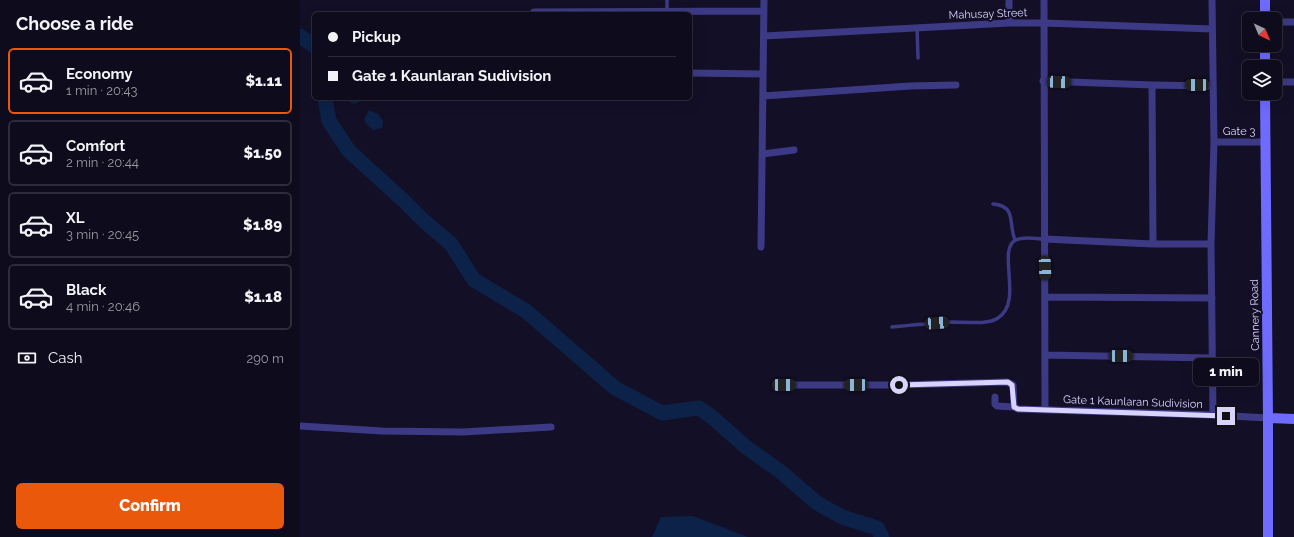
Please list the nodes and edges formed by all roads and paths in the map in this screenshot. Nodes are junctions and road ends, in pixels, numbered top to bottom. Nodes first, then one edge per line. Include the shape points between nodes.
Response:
1 (667, 0) edge
2 (764, 0) edge
3 (1009, 0) edge
4 (1044, 0) edge
5 (1212, 0) edge
6 (1265, 0) edge
7 (764, 11) junction
8 (668, 12) joint
9 (1265, 12) edge
10 (1282, 22) edge
11 (1294, 22) edge
12 (1009, 23) junction
13 (1044, 23) junction
14 (917, 27) junction
15 (1212, 29) junction
16 (764, 36) junction
17 (918, 58) dead end
18 (692, 73) edge
19 (763, 74) junction
20 (1043, 81) junction
21 (1282, 82) edge
22 (1294, 82) edge
23 (956, 85) dead end
24 (1152, 85) junction
25 (1212, 86) junction
26 (763, 96) junction
27 (1265, 100) edge
28 (1214, 142) junction
29 (1265, 142) junction
30 (794, 150) dead end
31 (762, 154) junction
32 (993, 204) dead end
33 (1044, 239) junction
34 (1015, 240) junction
35 (1153, 244) junction
36 (1211, 244) junction
37 (761, 246) dead end
38 (1046, 297) junction
39 (1212, 298) junction
40 (892, 326) dead end
41 (1044, 355) junction
42 (1212, 358) junction
43 (784, 385) dead end
44 (995, 397) dead end
45 (1014, 407) junction
46 (1045, 410) junction
47 (1212, 415) junction
48 (1268, 418) junction
49 (1294, 419) edge
50 (300, 426) edge
51 (551, 427) dead end
52 (1268, 537) edge

1 - 8 lane
2 - 7 street
3 - 12 street
4 - 13 street
5 - 15 street
6 - 9 main road
7 - 8 street
7 - 16 street
10 - 11 street
12 - 13 street, Mahusay Street
12 - 14 street, Mahusay Street
13 - 15 street, Mahusay Street
13 - 20 street
14 - 16 street, Mahusay Street
14 - 17 lane
15 - 25 street
16 - 19 street
18 - 19 street
19 - 26 street
20 - 24 street
20 - 33 street
21 - 22 street
23 - 26 street
24 - 25 street
24 - 35 street
25 - 28 street
26 - 31 street
27 - 29 main road, Cannery Road
28 - 29 street, Gate 3
28 - 36 street
29 - 48 main road, Cannery Road
30 - 31 street
31 - 37 street
32 - 34 lane via 1004,206 1010,214
33 - 34 lane
33 - 35 street
33 - 38 street
34 - 40 lane via 1008,256 1009,304 999,318 992,321
35 - 36 street
36 - 39 street
38 - 39 street
38 - 41 street
39 - 42 street
41 - 42 street
41 - 46 street
42 - 47 street
43 - 45 street via 1008,382 1013,388
44 - 45 street, Gate 1 Kaunlaran Sudivision via 997,406
45 - 46 street, Gate 1 Kaunlaran Sudivision
46 - 47 street, Gate 1 Kaunlaran Sudivision
47 - 48 street, Gate 1 Kaunlaran Sudivision
48 - 49 main road
48 - 52 main road, Cannery Road
50 - 51 street via 463,432

